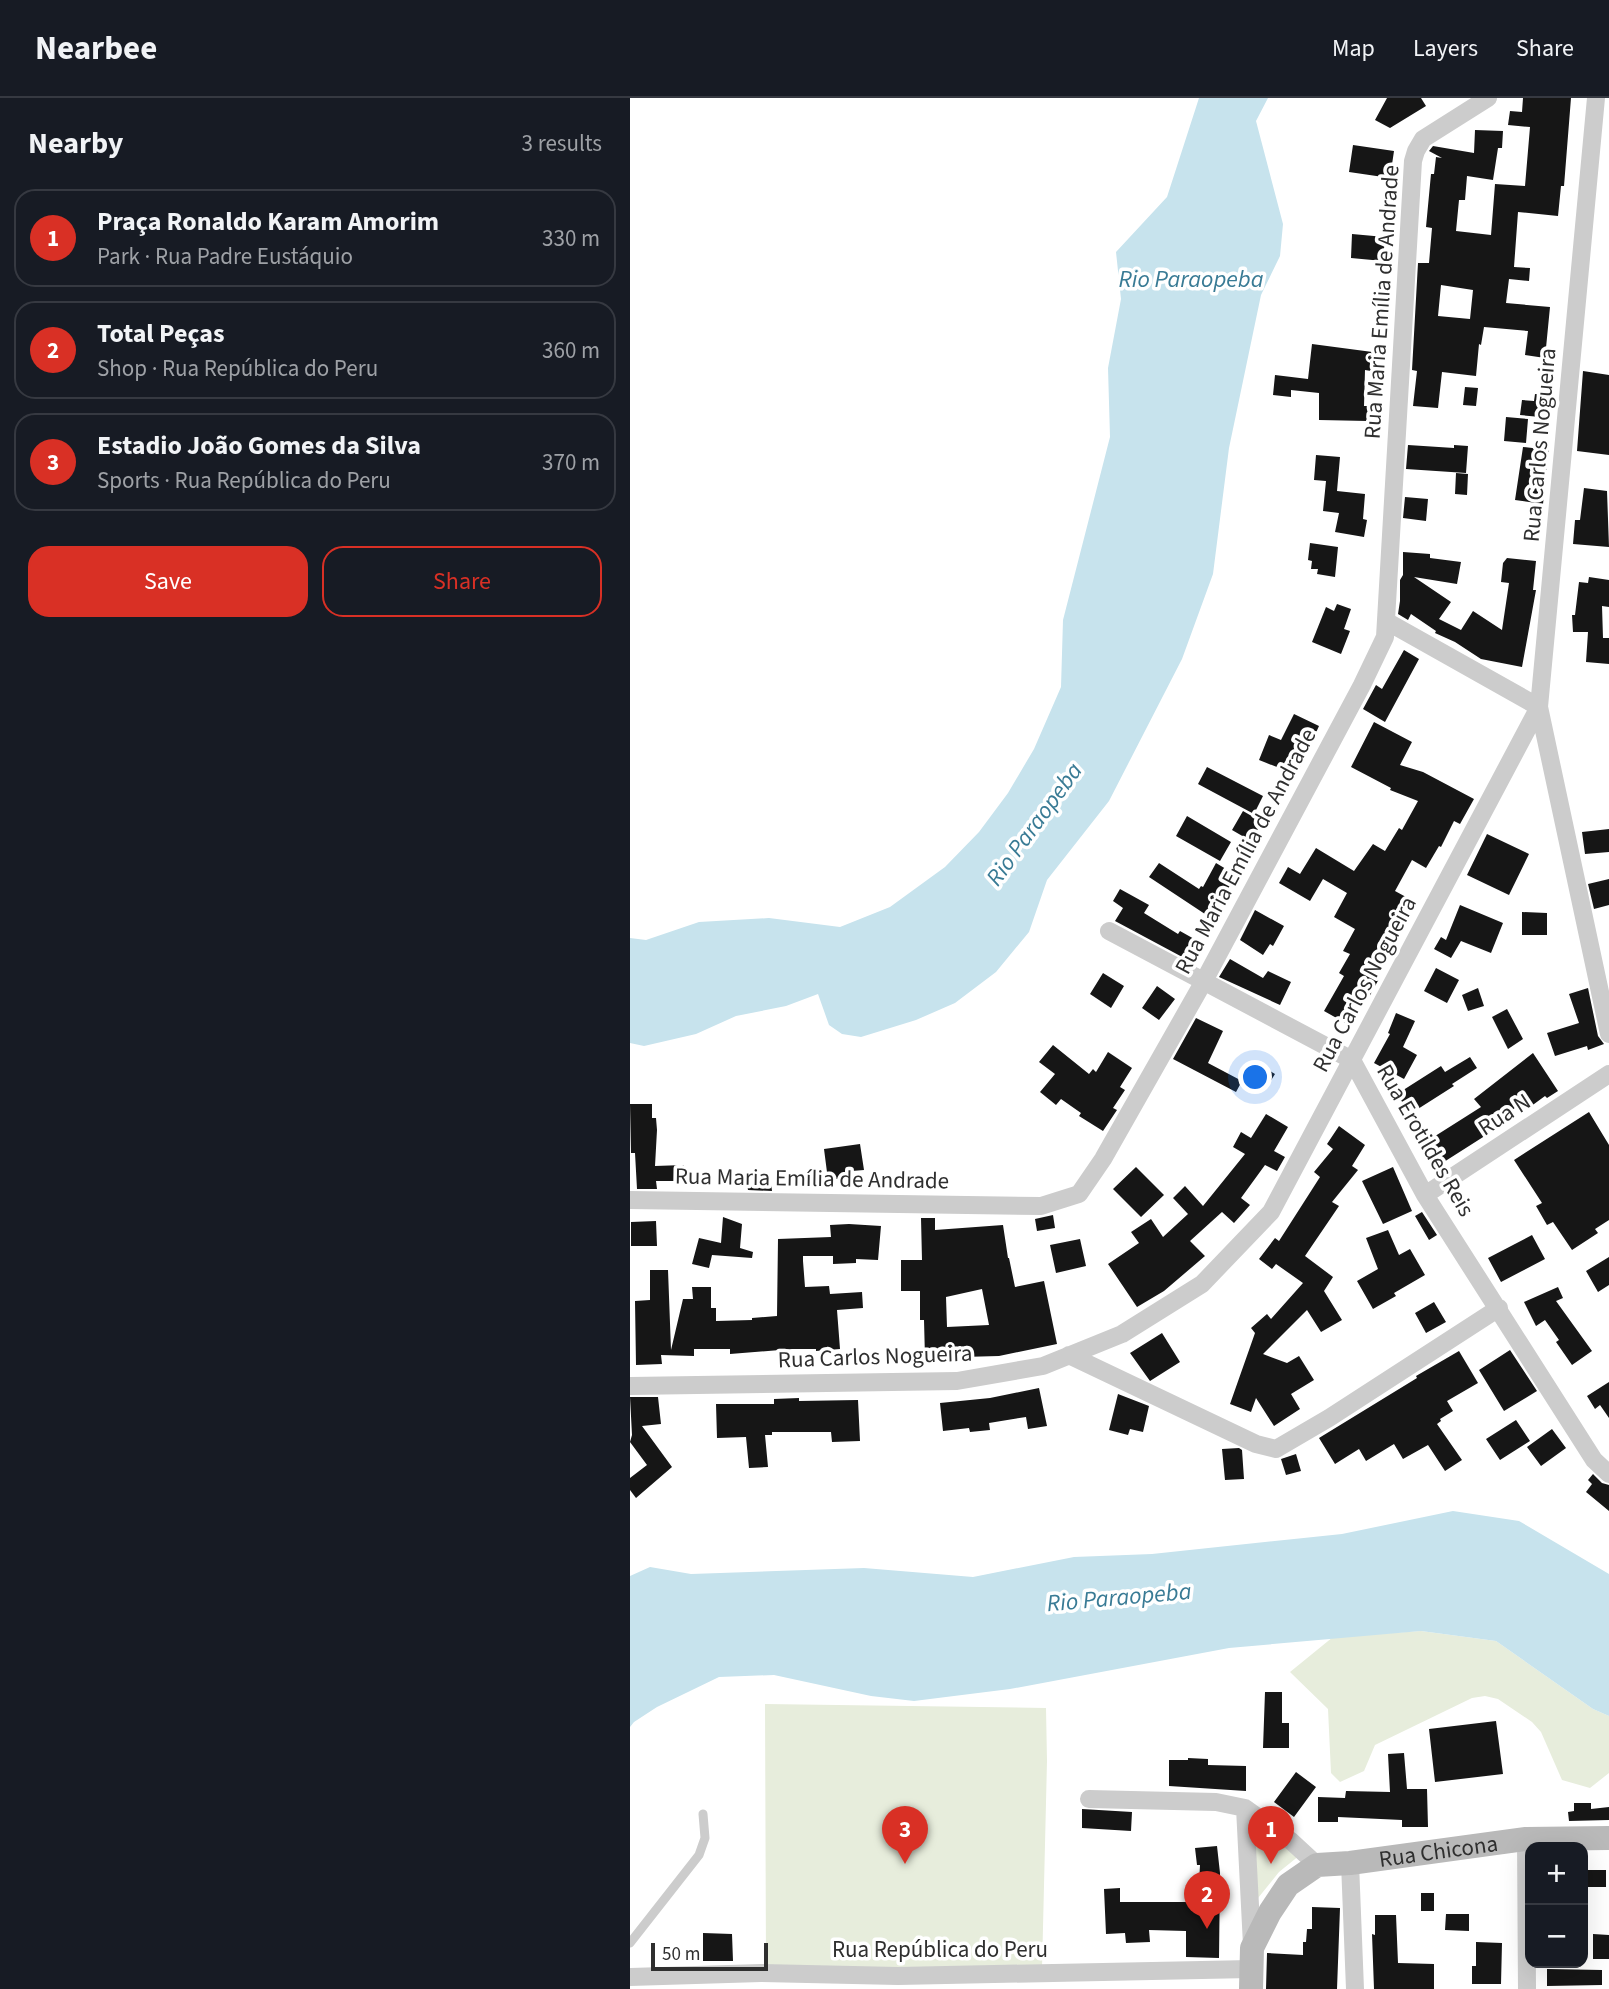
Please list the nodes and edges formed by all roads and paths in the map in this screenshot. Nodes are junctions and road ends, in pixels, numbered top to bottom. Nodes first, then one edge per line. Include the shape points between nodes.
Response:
1 (1488, 98) edge
2 (1597, 98) edge
3 (1386, 621) junction
4 (1539, 707) junction
5 (1109, 931) dead end
6 (1204, 981) junction
7 (1609, 1034) edge
8 (1352, 1060) junction
9 (1609, 1074) edge
10 (1425, 1195) junction
11 (630, 1200) edge
12 (1499, 1308) junction
13 (1069, 1356) junction
14 (630, 1386) edge
15 (1609, 1474) edge
16 (1089, 1799) dead end
17 (1245, 1808) junction
18 (703, 1814) dead end
19 (1609, 1838) edge
20 (1525, 1839) junction
21 (1350, 1863) junction
22 (1317, 1865) junction
23 (630, 1943) edge
24 (1251, 1969) edge
25 (630, 1977) edge
26 (898, 1982) edge
27 (957, 1982) edge
28 (1355, 1989) edge
29 (1527, 1989) edge

1 - 3 street, Rua Maria Emília de Andrade via 1423,139 1413,161
2 - 4 street, Rua Carlos Nogueira
3 - 4 street
3 - 6 street, Rua Maria Emília de Andrade via 1385,637 1362,685
4 - 7 street
4 - 8 street, Rua Carlos Nogueira
5 - 6 street, Rua Erotildes Reis
6 - 8 street, Rua Erotildes Reis
6 - 11 street, Rua Maria Emília de Andrade via 1079,1194 1041,1206
8 - 10 street, Rua Erotildes Reis
8 - 13 street, Rua Carlos Nogueira via 1271,1212 1202,1284 1122,1334
9 - 10 street, Rua N
10 - 12 street, Rua Erotildes Reis
12 - 13 street via 1276,1450
12 - 15 street, Rua Erotildes Reis via 1594,1460
13 - 14 street, Rua Carlos Nogueira via 1042,1366 957,1381
16 - 17 street via 1216,1801
17 - 22 street
17 - 24 street
18 - 23 lane via 705,1838 699,1855
19 - 20 main road, Rua Chicona
20 - 21 main road, Rua Chicona
20 - 29 street
21 - 22 main road, Rua Chicona
21 - 28 street
22 - 24 main road via 1286,1888 1270,1912
24 - 27 street, Rua República do Peru
25 - 26 street, Rua República do Peru via 761,1973
26 - 27 street, Rua República do Peru

